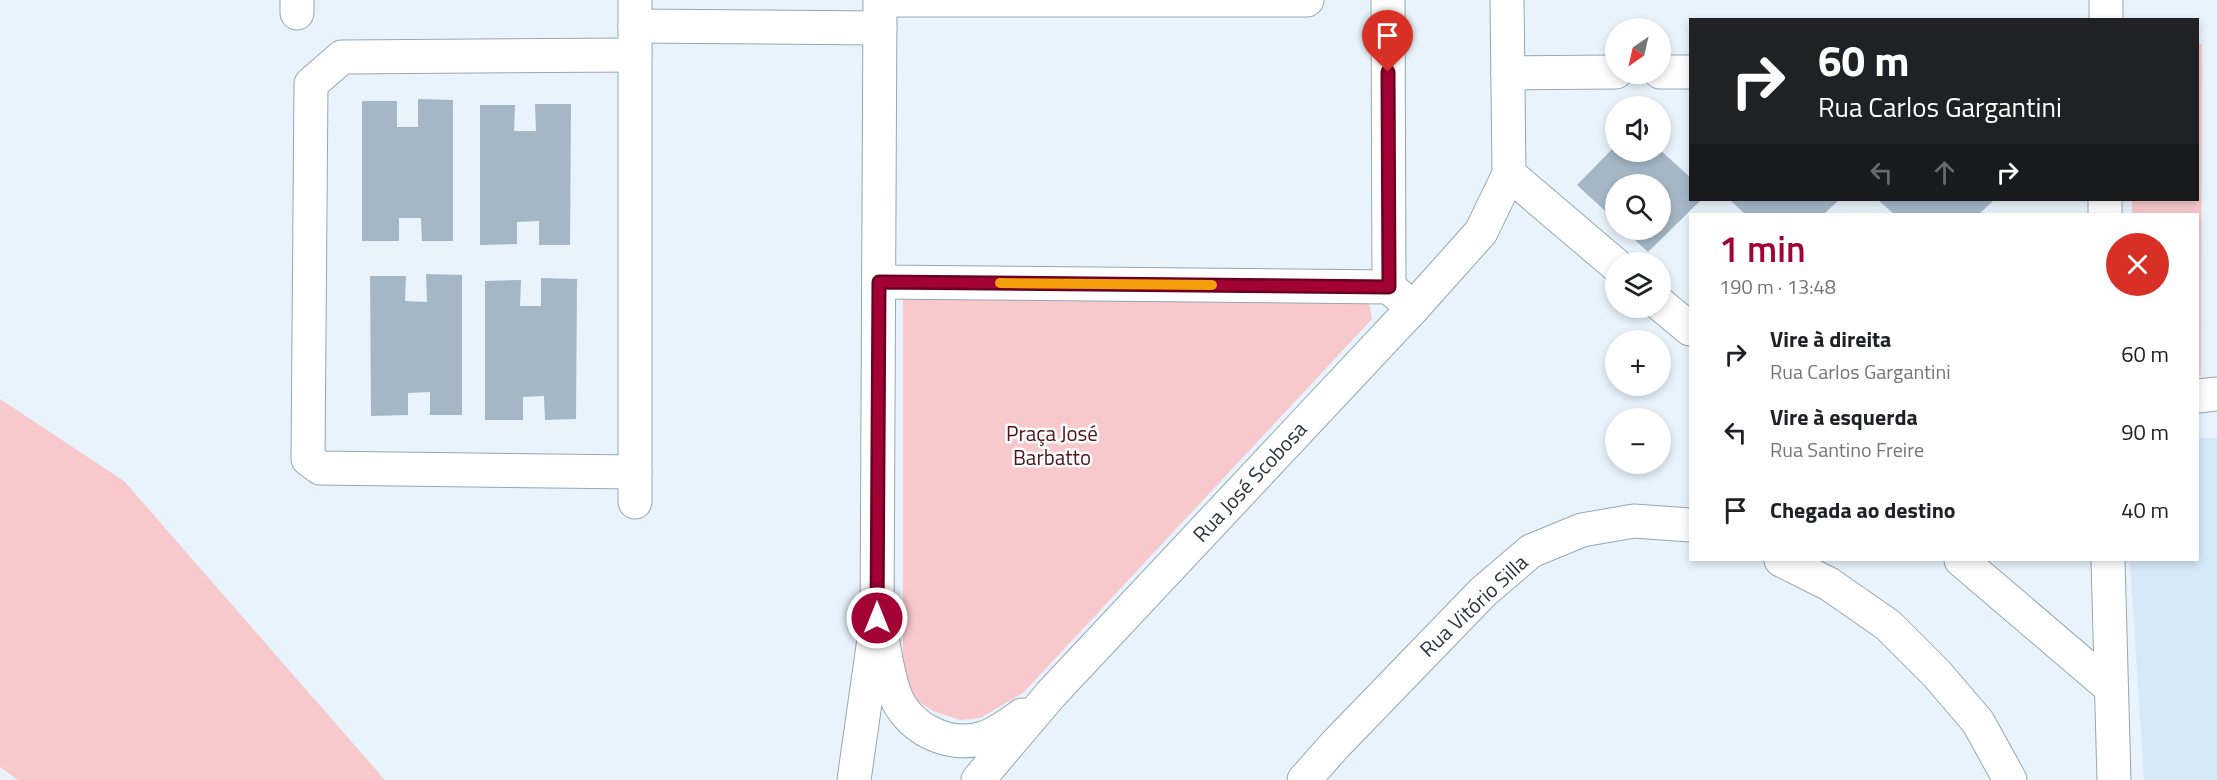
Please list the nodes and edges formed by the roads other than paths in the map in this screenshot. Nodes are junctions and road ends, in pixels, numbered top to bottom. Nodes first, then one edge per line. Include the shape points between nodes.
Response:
1 (1307, 0) edge
2 (1388, 0) edge
3 (1507, 0) edge
4 (2106, 0) edge
5 (880, 10) edge
6 (2106, 18) edge
7 (635, 27) edge
8 (1605, 72) edge
9 (1671, 72) edge
10 (1689, 72) edge
11 (1508, 73) junction
12 (1509, 174) junction
13 (1605, 256) edge
14 (879, 282) junction
15 (1389, 287) junction
16 (1413, 308) junction
17 (1671, 313) edge
18 (1689, 328) edge
19 (2217, 394) edge
20 (2199, 396) edge
21 (1689, 525) edge
22 (1784, 561) edge
23 (1961, 561) edge
24 (2108, 561) edge
25 (877, 618) junction
26 (2111, 688) junction
27 (1050, 694) junction
28 (854, 780) edge
29 (978, 780) edge
30 (1304, 780) edge
31 (2010, 780) edge
32 (2114, 780) edge

1 - 5 street
2 - 15 street
3 - 11 street
4 - 6 street
5 - 7 street
5 - 14 street
7 - 7 street via 635,487 320,468 308,459 311,84 342,57
8 - 11 street
9 - 10 street
11 - 12 street
12 - 13 street
12 - 16 street, Rua José Scobosa via 1481,232
14 - 15 street
14 - 25 street
15 - 16 street
16 - 27 street, Rua José Scobosa
17 - 18 street
19 - 20 street
21 - 30 street, Rua Vitório Silla via 1634,521 1582,530 1531,552 1483,592
22 - 31 street via 1829,584 1888,625 1978,722
23 - 26 street
24 - 26 street
25 - 27 street via 894,693 908,717 931,734 955,741 983,738 1010,724
25 - 28 street
26 - 32 street
27 - 29 street, Rua José Scobosa

